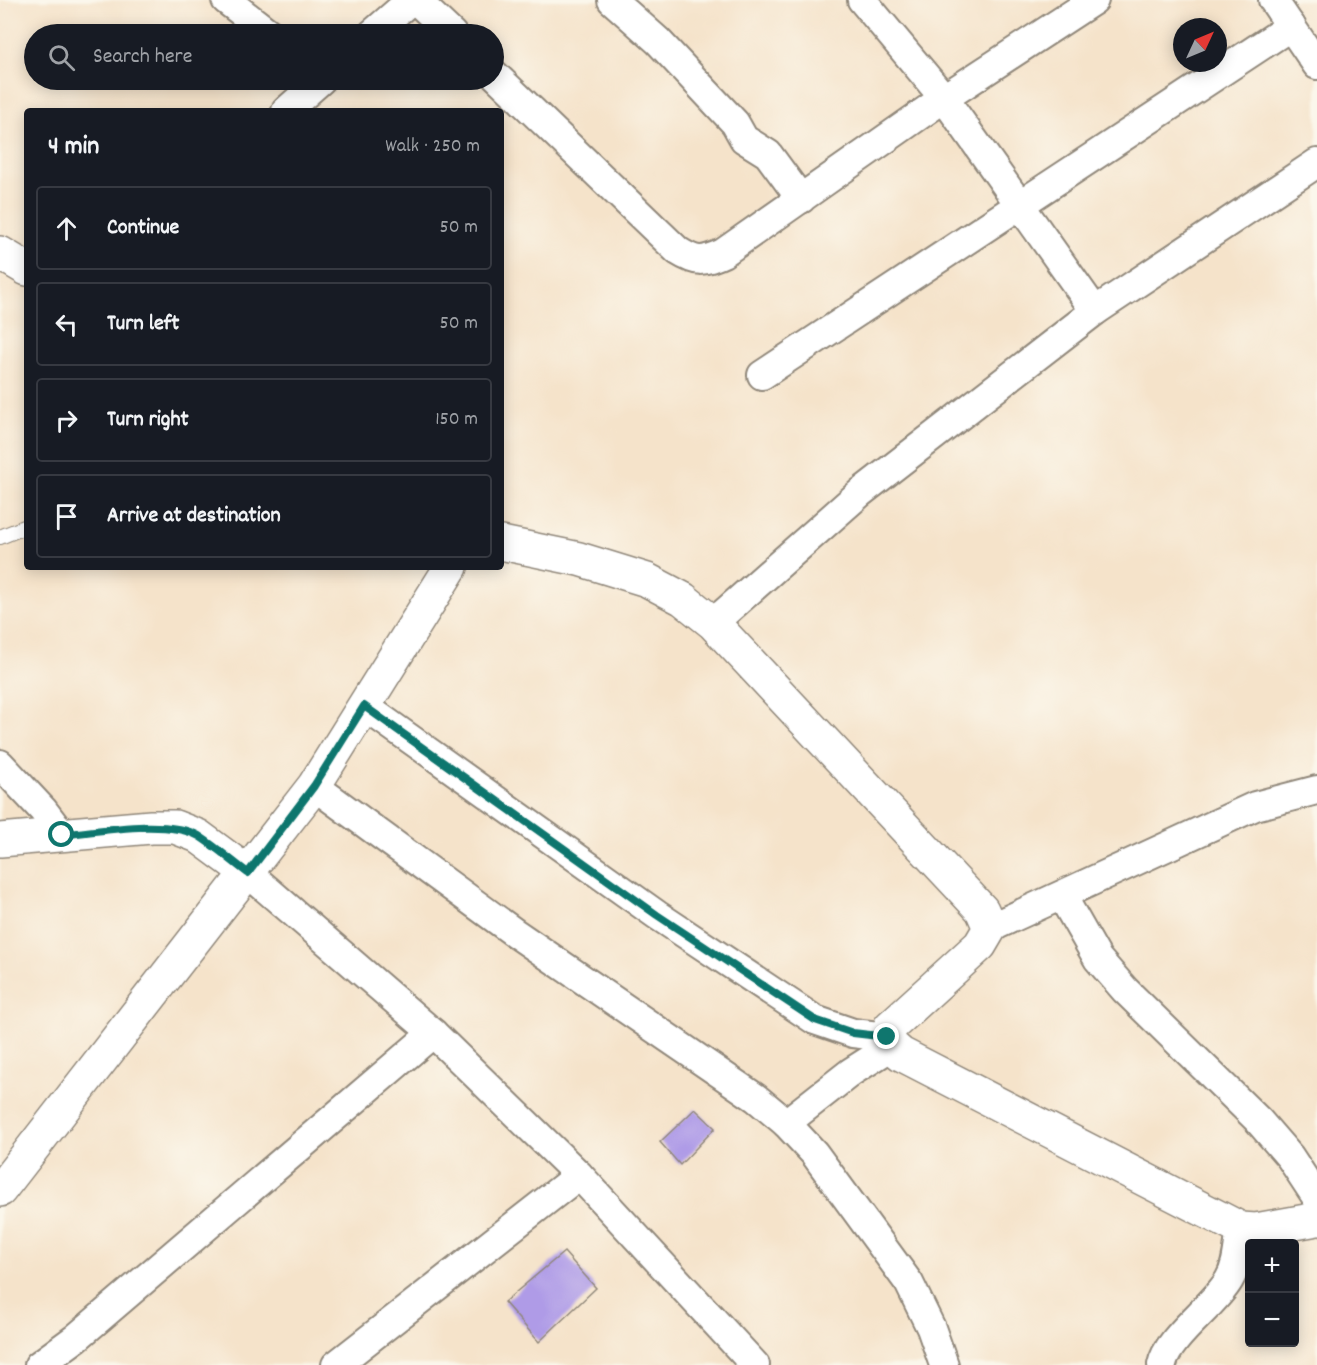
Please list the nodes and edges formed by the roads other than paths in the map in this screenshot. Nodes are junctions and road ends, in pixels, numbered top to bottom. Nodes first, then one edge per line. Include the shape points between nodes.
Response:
1 (226, 0) edge
2 (411, 0) edge
3 (416, 0) edge
4 (612, 0) edge
5 (862, 0) edge
6 (1094, 0) edge
7 (1273, 0) edge
8 (257, 24) edge
9 (383, 24) edge
10 (441, 24) edge
11 (1291, 26) junction
12 (1317, 65) edge
13 (504, 84) edge
14 (310, 90) edge
15 (944, 98) junction
16 (289, 108) edge
17 (1317, 163) edge
18 (801, 199) junction
19 (1020, 205) junction
20 (0, 253) edge
21 (24, 267) edge
22 (1095, 311) junction
23 (762, 375) dead end
24 (24, 527) edge
25 (0, 537) edge
26 (504, 544) edge
27 (449, 570) edge
28 (713, 623) junction
29 (364, 706) junction
30 (0, 764) edge
31 (314, 786) junction
32 (1317, 790) edge
33 (62, 835) junction
34 (0, 840) edge
35 (248, 873) junction
36 (1062, 896) junction
37 (990, 928) junction
38 (433, 1033) junction
39 (889, 1042) junction
40 (786, 1123) junction
41 (579, 1175) junction
42 (0, 1190) edge
43 (1317, 1198) edge
44 (1317, 1219) edge
45 (1241, 1229) junction
46 (39, 1365) edge
47 (336, 1365) edge
48 (755, 1365) edge
49 (944, 1365) edge
50 (1162, 1365) edge

1 - 8 street
2 - 9 street
3 - 10 street
4 - 18 street via 658,41 735,123 744,140 768,154
5 - 15 street
6 - 15 street
7 - 11 street
11 - 12 street
11 - 19 street
13 - 18 street via 678,251 693,260 706,261 723,253
14 - 16 street
15 - 18 street
15 - 19 street
17 - 22 street
19 - 22 street
19 - 23 street
20 - 21 main road
22 - 28 street via 860,494
24 - 25 lane
26 - 28 main road via 579,559 646,580 683,599
27 - 29 main road
28 - 37 main road via 982,910
29 - 31 main road
29 - 39 street via 657,915 815,1020
30 - 33 street
31 - 35 main road
31 - 40 street
32 - 36 street via 1255,806
33 - 34 main road
33 - 35 main road via 175,827 198,836
35 - 38 street
35 - 42 main road
36 - 37 street
36 - 43 street via 1098,959 1258,1120 1290,1157
37 - 39 main road via 980,945 890,1027
38 - 41 street
38 - 46 street via 76,1338
39 - 40 street
39 - 45 main road via 901,1054
40 - 49 street via 814,1153 909,1283 932,1328
41 - 47 street
41 - 48 street
44 - 45 main road
45 - 50 street via 1230,1279 1168,1350

